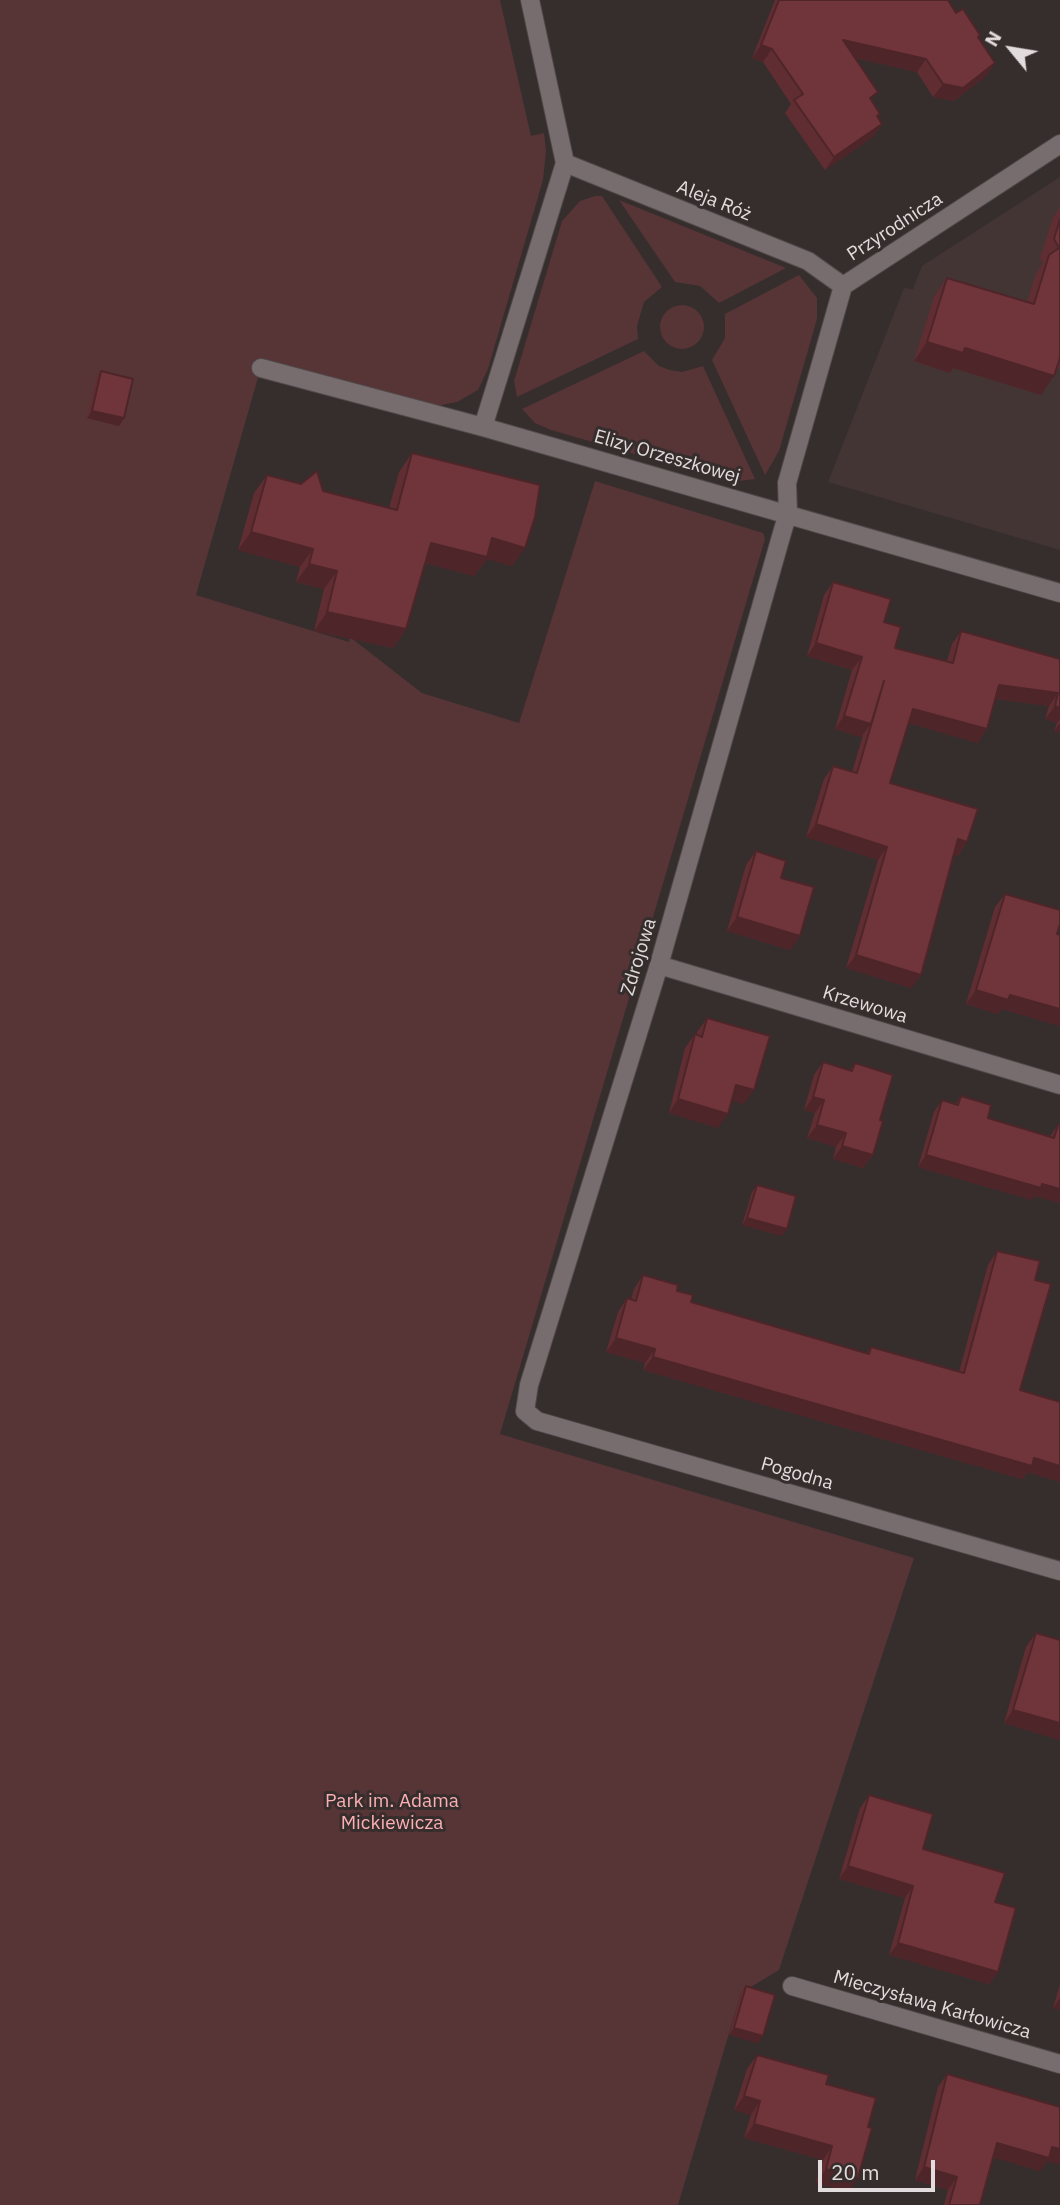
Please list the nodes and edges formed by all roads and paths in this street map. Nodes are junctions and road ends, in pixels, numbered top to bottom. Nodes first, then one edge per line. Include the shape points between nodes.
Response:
1 (530, 0) edge
2 (1060, 144) edge
3 (565, 163) junction
4 (843, 286) junction
5 (261, 368) dead end
6 (483, 427) junction
7 (788, 513) junction
8 (1060, 593) edge
9 (659, 965) junction
10 (1060, 1085) edge
11 (525, 1411) joint
12 (1060, 1572) edge
13 (792, 1986) dead end
14 (1060, 2064) edge

1 - 3 street
2 - 4 street, Przyrodnicza
3 - 4 street, Aleja Róż via 808,261
3 - 6 street
4 - 7 street, Przyrodnicza via 788,483
5 - 6 street, Elizy Orzeszkowej
6 - 7 street, Elizy Orzeszkowej
7 - 8 street, Elizy Orzeszkowej
7 - 9 street, Zdrojowa
9 - 10 street, Krzewowa
9 - 11 street, Zdrojowa via 529,1385
11 - 12 street, Pogodna via 537,1421
13 - 14 street, Mieczysława Karłowicza

